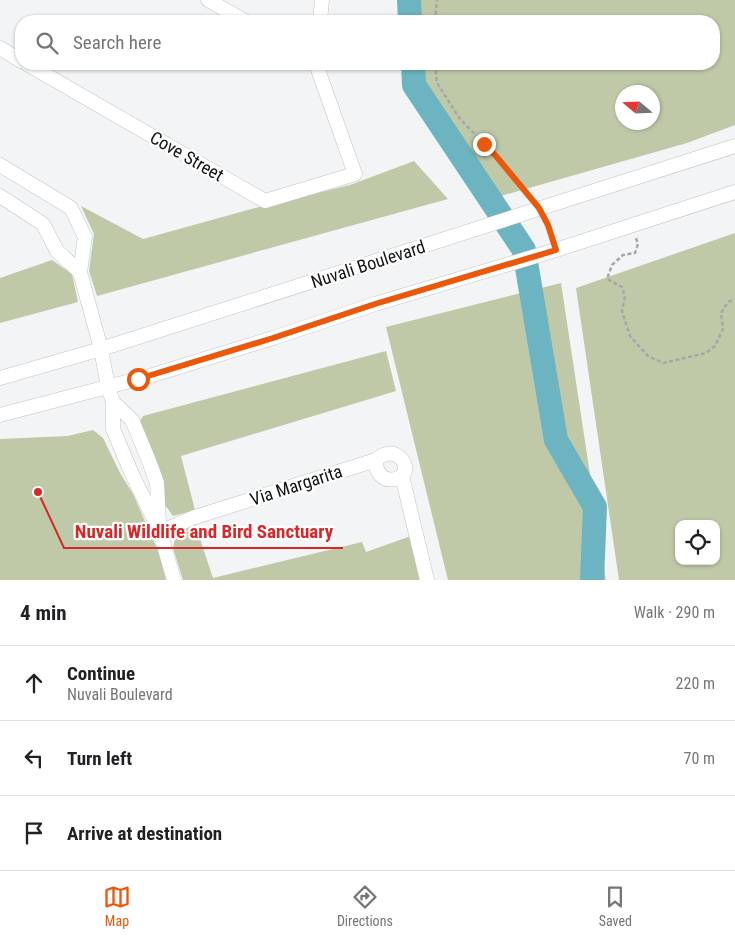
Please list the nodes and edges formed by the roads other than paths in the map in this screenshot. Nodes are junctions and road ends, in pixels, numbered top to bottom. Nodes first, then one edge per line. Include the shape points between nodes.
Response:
1 (208, 0) edge
2 (322, 0) edge
3 (234, 15) edge
4 (321, 15) edge
5 (0, 48) edge
6 (15, 57) edge
7 (37, 70) edge
8 (318, 70) edge
9 (735, 146) edge
10 (0, 164) edge
11 (735, 192) edge
12 (0, 196) edge
13 (80, 272) junction
14 (101, 350) junction
15 (0, 378) edge
16 (108, 387) junction
17 (113, 402) junction
18 (0, 415) edge
19 (376, 460) junction
20 (402, 476) junction
21 (160, 532) junction
22 (174, 580) edge
23 (427, 580) edge

1 - 3 street
2 - 4 street
5 - 6 street
7 - 8 street, Cove Street via 265,201 355,174
9 - 14 street, Nuvali Boulevard
10 - 13 street via 71,208 85,237
11 - 16 street
12 - 13 street via 44,224 57,251
13 - 14 street
14 - 15 street, Nuvali Boulevard
14 - 16 street
16 - 17 street
16 - 18 street
17 - 21 street via 113,429
17 - 21 street via 132,420 157,483
19 - 20 street via 375,466 381,476 391,480
19 - 20 street via 387,453 400,457 404,463
19 - 21 street, Via Margarita via 195,517
20 - 23 street
21 - 22 street

